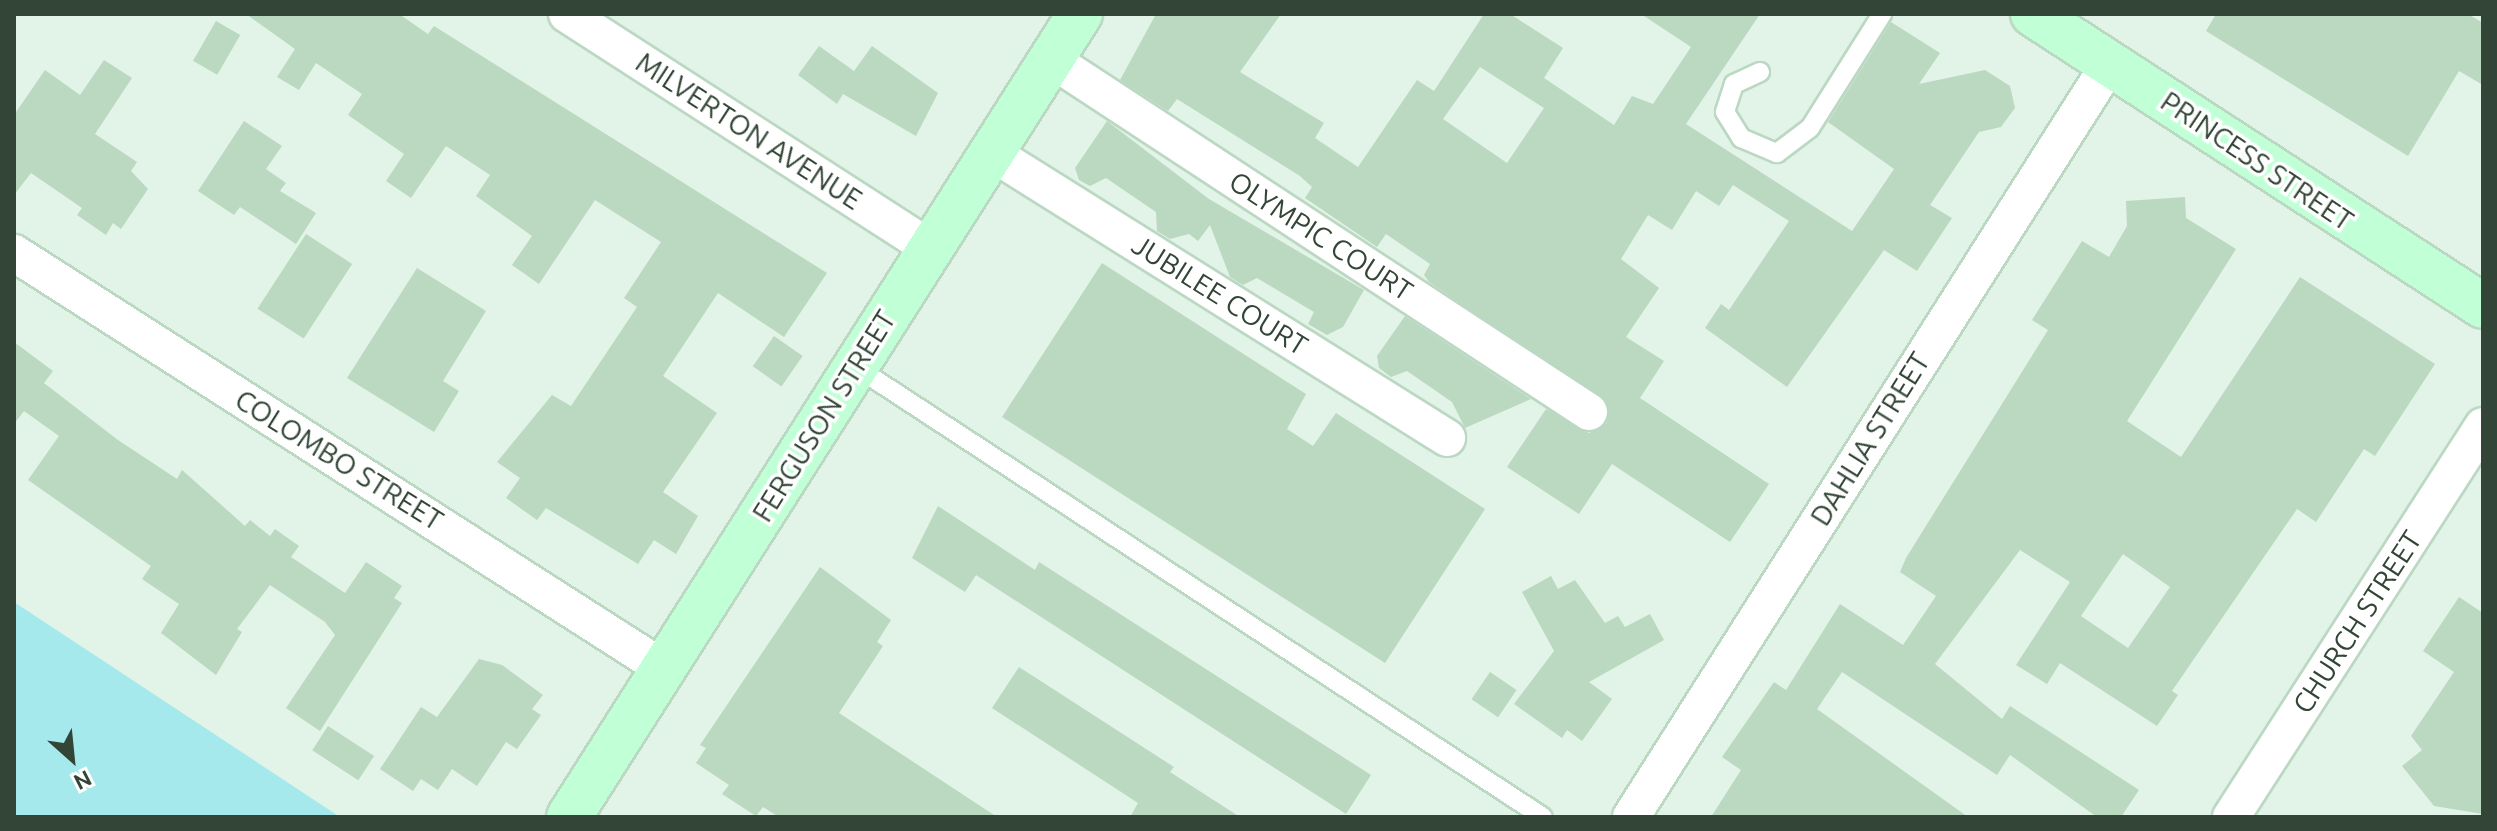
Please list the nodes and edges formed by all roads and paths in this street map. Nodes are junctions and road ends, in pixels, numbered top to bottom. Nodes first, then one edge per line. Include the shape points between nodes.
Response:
1 (567, 14) edge
2 (1080, 14) edge
3 (1882, 14) edge
4 (2033, 14) edge
5 (1052, 60) junction
6 (2110, 63) junction
7 (1760, 72) dead end
8 (992, 153) junction
9 (930, 248) junction
10 (14, 253) edge
11 (2483, 306) edge
12 (856, 367) junction
13 (1589, 412) dead end
14 (2483, 426) edge
15 (1447, 438) dead end
16 (663, 668) junction
17 (569, 817) edge
18 (1543, 817) edge
19 (1631, 817) edge
20 (2231, 817) edge

1 - 9 street, MILVERTON AVENUE
2 - 5 street, FERGUSON STREET
3 - 7 lane via 1810,128 1777,153 1741,138 1725,112 1734,84
4 - 6 street, PRINCESS STREET
5 - 8 street, FERGUSON STREET
5 - 13 street, OLYMPIC COURT
6 - 11 street, PRINCESS STREET
6 - 19 street, DAHLIA STREET
8 - 9 street, FERGUSON STREET
8 - 15 street, JUBILEE COURT
9 - 12 street, FERGUSON STREET
10 - 16 street, COLOMBO STREET
12 - 16 street, FERGUSON STREET
12 - 18 lane
14 - 20 street, CHURCH STREET
16 - 17 street, FERGUSON STREET

